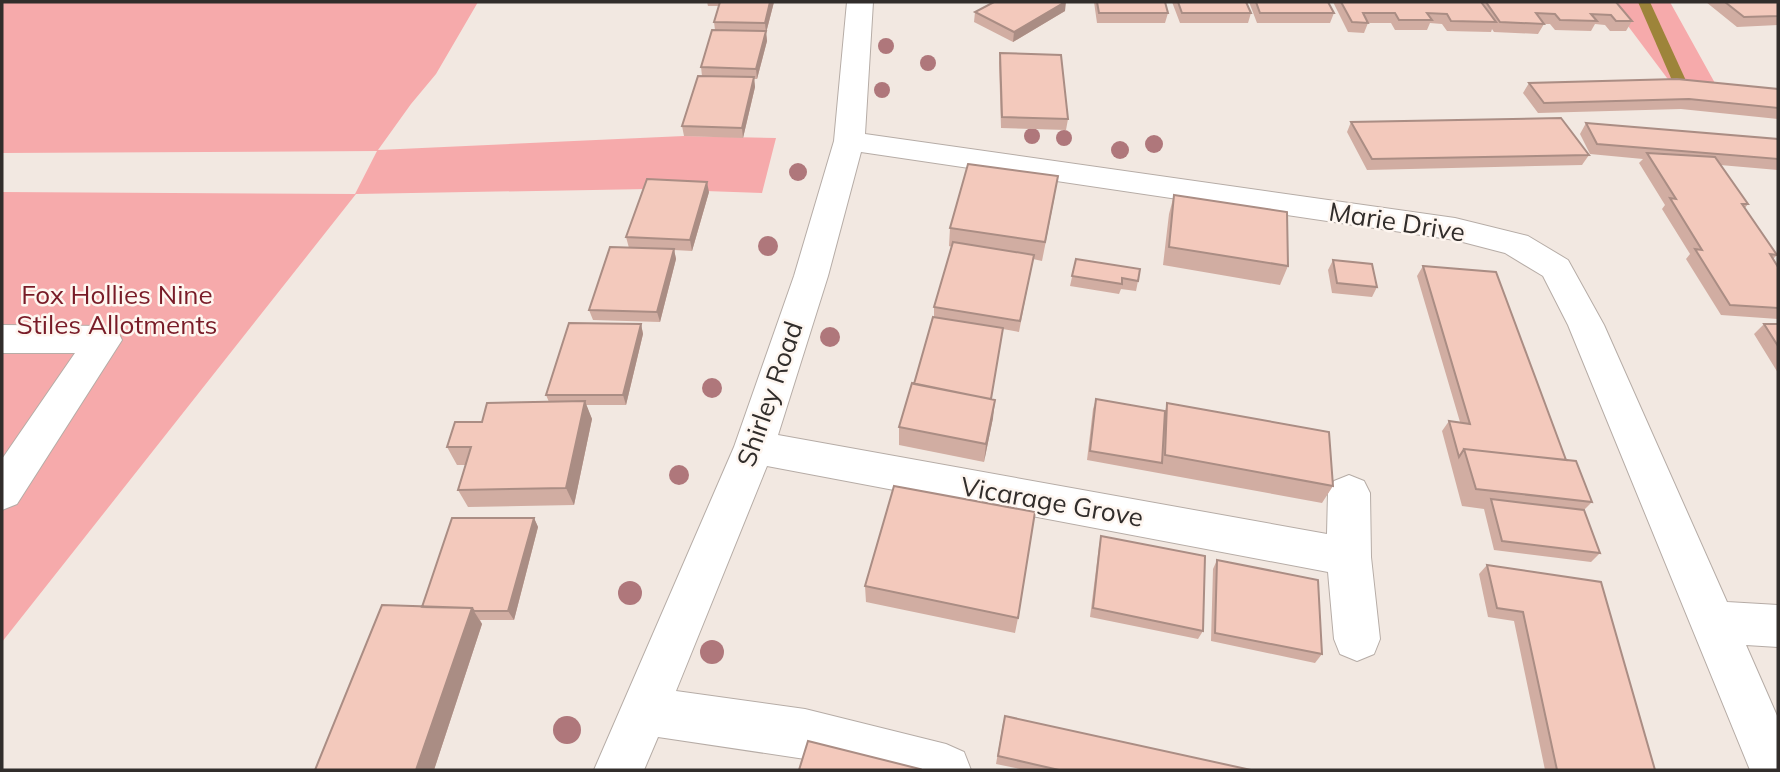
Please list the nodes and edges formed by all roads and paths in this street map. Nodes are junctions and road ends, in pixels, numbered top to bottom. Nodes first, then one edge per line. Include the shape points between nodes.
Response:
1 (860, 2) edge
2 (849, 141) junction
3 (2, 339) edge
4 (754, 447) junction
5 (2, 492) edge
6 (1349, 493) dead end
7 (1349, 557) junction
8 (1711, 622) junction
9 (1778, 626) edge
10 (1357, 639) dead end
11 (644, 710) junction
12 (620, 770) edge
13 (946, 770) edge
14 (1775, 770) edge

1 - 2 street, Shirley Road
2 - 4 street, Shirley Road via 811,276
2 - 8 street, Marie Drive via 1455,229 1516,244 1556,268 1586,324
3 - 5 street via 104,340
4 - 7 street, Vicarage Grove
4 - 11 street, Shirley Road
6 - 7 street
7 - 10 street
8 - 9 street
8 - 14 street, Marie Drive
11 - 12 street, Shirley Road
11 - 13 street via 804,734

